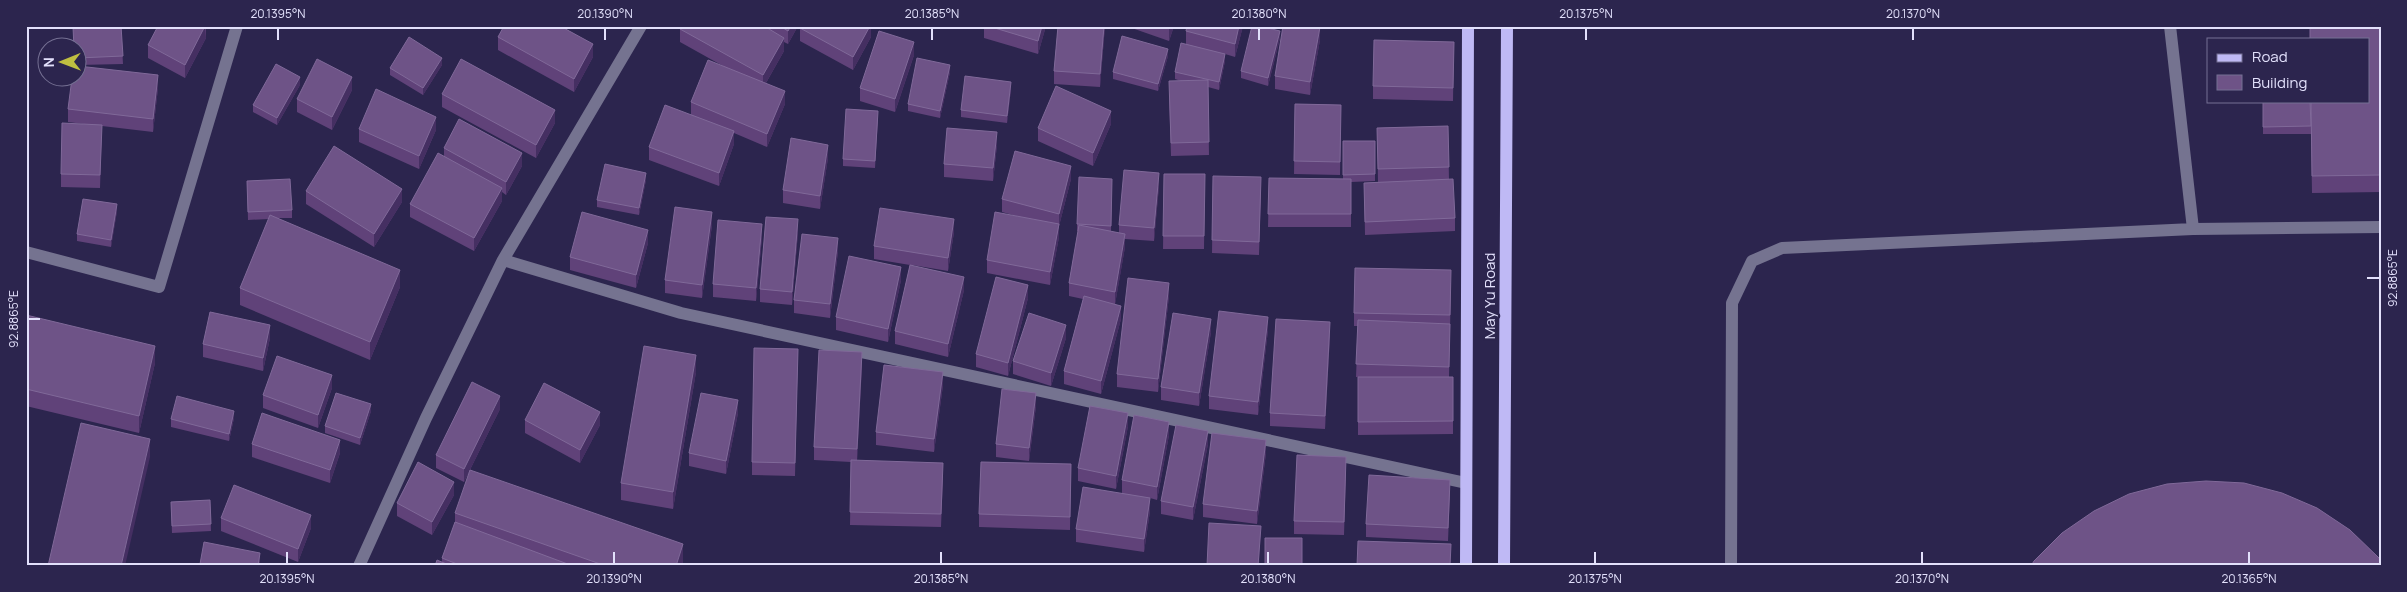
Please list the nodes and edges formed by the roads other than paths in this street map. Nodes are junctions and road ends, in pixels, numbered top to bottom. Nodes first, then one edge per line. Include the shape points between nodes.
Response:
1 (237, 26) edge
2 (641, 26) edge
3 (1468, 26) edge
4 (1507, 26) edge
5 (2170, 26) edge
6 (2381, 227) edge
7 (2193, 229) junction
8 (26, 252) edge
9 (503, 260) junction
10 (1466, 483) junction
11 (359, 566) edge
12 (1466, 566) edge
13 (1504, 566) edge
14 (1730, 566) edge

1 - 8 street via 159,287
2 - 9 street
3 - 10 main road, May Yu Road
4 - 13 main road, May Yu Road
5 - 7 street
6 - 7 street
7 - 14 street via 1782,248 1752,261 1732,303
9 - 10 street via 681,313
9 - 11 street
10 - 12 main road, May Yu Road

